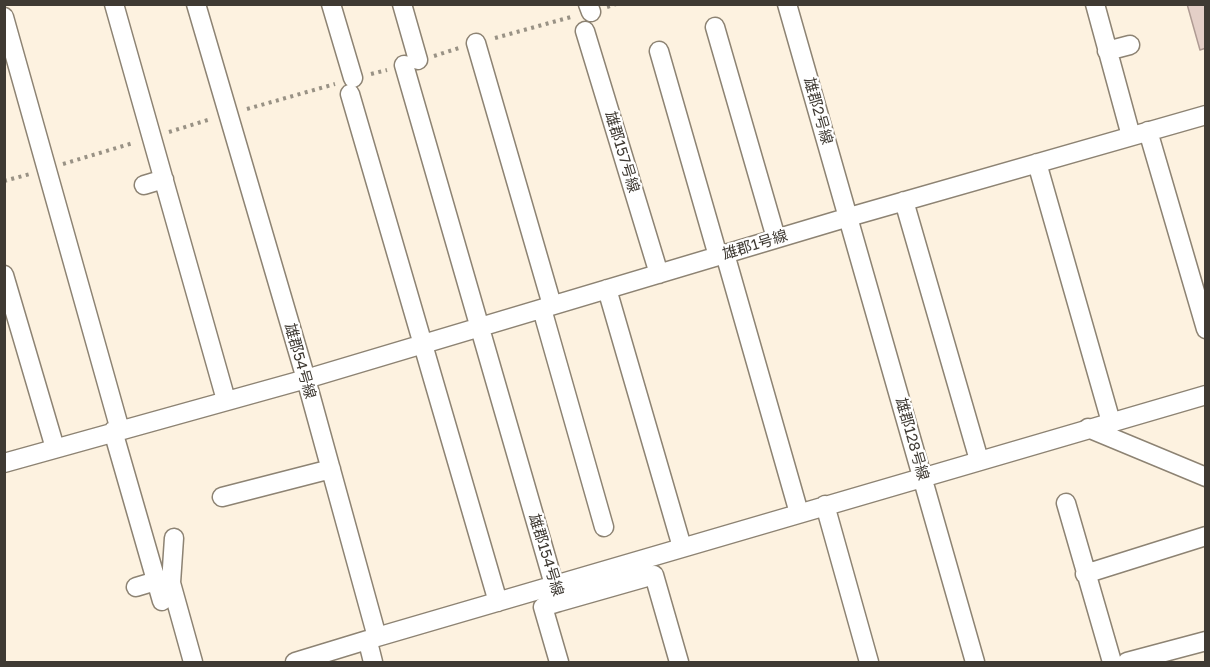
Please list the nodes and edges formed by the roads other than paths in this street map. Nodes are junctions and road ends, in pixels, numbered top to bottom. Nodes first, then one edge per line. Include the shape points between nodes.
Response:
1 (114, 4) edge
2 (196, 4) edge
3 (332, 4) edge
4 (402, 4) edge
5 (787, 4) edge
6 (1095, 4) edge
7 (4, 17) edge
8 (715, 27) dead end
9 (585, 31) dead end
10 (476, 44) road end
11 (1130, 45) dead end
12 (659, 51) dead end
13 (1107, 51) junction
14 (1206, 115) edge
15 (1140, 134) junction
16 (1037, 163) junction
17 (164, 179) junction
18 (144, 185) dead end
19 (904, 201) junction
20 (849, 216) junction
21 (776, 238) junction
22 (721, 255) junction
23 (659, 274) junction
24 (4, 275) edge
25 (607, 289) junction
26 (547, 307) junction
27 (480, 327) junction
28 (1206, 329) edge
29 (424, 344) junction
30 (306, 379) junction
31 (1206, 395) edge
32 (226, 400) junction
33 (1111, 422) junction
34 (1088, 428) junction
35 (116, 430) junction
36 (55, 448) junction
37 (979, 460) junction
38 (4, 463) edge
39 (330, 469) junction
40 (923, 477) junction
41 (1206, 477) edge
42 (222, 497) dead end
43 (1066, 503) dead end
44 (825, 505) junction
45 (799, 513) junction
46 (604, 527) dead end
47 (1206, 536) edge
48 (174, 538) dead end
49 (682, 547) junction
50 (1085, 574) junction
51 (156, 581) junction
52 (136, 586) dead end
53 (556, 594) junction
54 (162, 601) dead end
55 (498, 602) junction
56 (372, 639) junction
57 (1206, 641) edge
58 (193, 663) edge
59 (296, 663) edge
60 (373, 663) edge
61 (559, 663) edge
62 (679, 663) edge
63 (869, 663) edge
64 (975, 663) edge
65 (1112, 663) edge
66 (1127, 663) edge

1 - 17 street
2 - 30 street, 雄郡54号線
3 - 29 street via 351,86
4 - 27 street, 雄郡154号線 via 411,63
5 - 20 street, 雄郡2号線
6 - 13 street
7 - 35 street
8 - 21 street
9 - 23 street, 雄郡157号線
10 - 26 street
11 - 13 street
12 - 22 street
13 - 15 street
14 - 15 street, 雄郡1号線
15 - 16 street, 雄郡1号線
15 - 28 street
16 - 19 street, 雄郡1号線
16 - 33 street
17 - 18 street
17 - 32 street
19 - 20 street, 雄郡1号線
19 - 37 street
20 - 21 street, 雄郡1号線
20 - 40 street, 雄郡128号線
21 - 22 street, 雄郡1号線
22 - 23 street, 雄郡1号線
22 - 45 street
23 - 25 street, 雄郡1号線
24 - 36 street via 15,346
25 - 26 street, 雄郡1号線
25 - 49 street
26 - 27 street, 雄郡1号線
26 - 46 street
27 - 29 street, 雄郡1号線
27 - 53 street, 雄郡154号線
29 - 30 street, 雄郡1号線
29 - 55 street
30 - 32 street, 雄郡1号線
30 - 39 street, 雄郡54号線
31 - 33 street
32 - 35 street, 雄郡1号線
33 - 34 street
34 - 37 street
34 - 41 street
35 - 36 street, 雄郡1号線
35 - 51 street
36 - 38 street, 雄郡1号線
37 - 40 street
39 - 42 street
39 - 56 street, 雄郡54号線
40 - 44 street
40 - 64 street, 雄郡128号線
43 - 50 street
44 - 45 street
44 - 63 street
45 - 49 street
47 - 50 street
48 - 58 street via 171,583
49 - 53 street
50 - 65 street
51 - 52 street
51 - 54 street
53 - 55 street
53 - 61 street via 543,607
53 - 62 street, 雄郡154号線 via 654,575
55 - 56 street
56 - 59 street
56 - 60 street, 雄郡54号線
57 - 66 street

